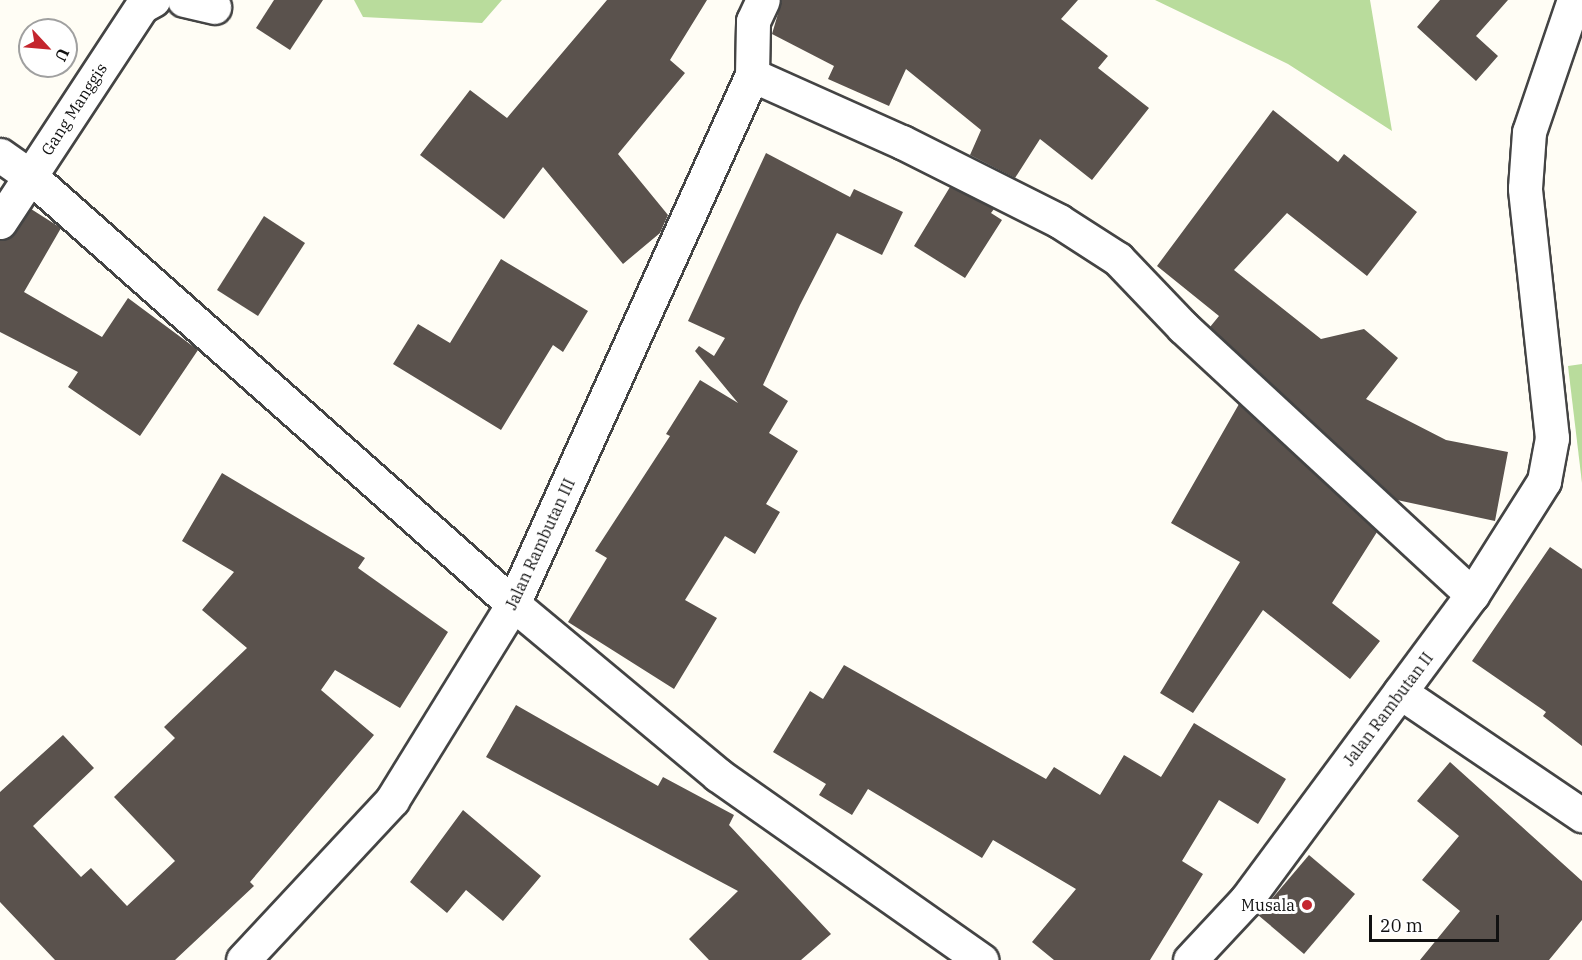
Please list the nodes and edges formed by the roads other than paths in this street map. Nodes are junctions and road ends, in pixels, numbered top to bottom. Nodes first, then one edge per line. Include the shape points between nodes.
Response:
1 (153, 0) edge
2 (763, 0) edge
3 (1574, 0) edge
4 (752, 75) junction
5 (0, 155) edge
6 (30, 176) junction
7 (0, 222) edge
8 (1473, 595) junction
9 (513, 604) junction
10 (1400, 692) junction
11 (1582, 815) edge
12 (243, 960) edge
13 (981, 960) edge
14 (1190, 960) edge

1 - 6 street, Gang Manggis via 142,6
2 - 4 street via 753,21
3 - 8 street, Jalan Rambutan II via 1529,132 1526,188 1552,438 1544,481
4 - 8 street via 902,142 1059,221 1118,259 1183,327
4 - 9 street, Jalan Rambutan III
5 - 6 street
6 - 7 street, Gang Manggis
6 - 9 street
8 - 10 street, Jalan Rambutan II
9 - 12 street, Jalan Rambutan III via 392,800
9 - 13 street via 718,775
10 - 11 street
10 - 14 street, Jalan Rambutan II via 1246,900

